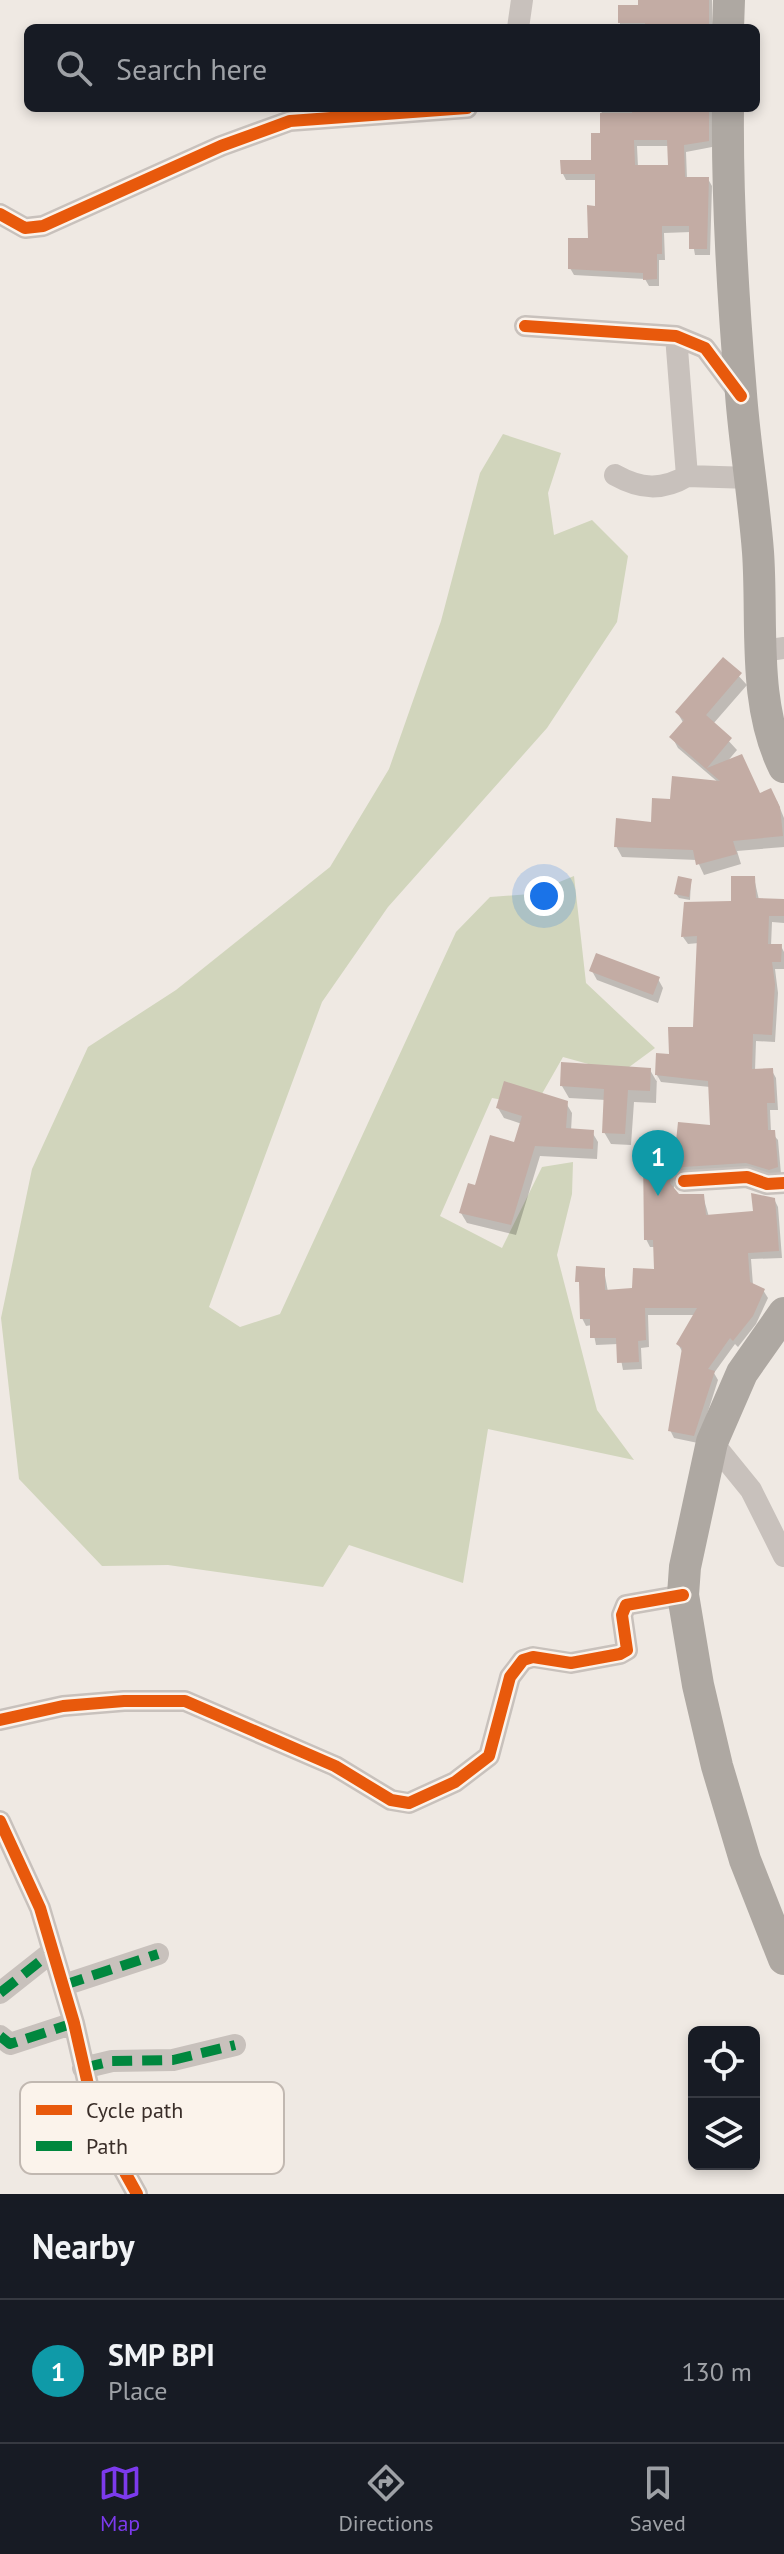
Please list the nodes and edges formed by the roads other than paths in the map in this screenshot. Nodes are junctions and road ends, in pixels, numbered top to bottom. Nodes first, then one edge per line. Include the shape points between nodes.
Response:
1 (522, 0) edge
2 (729, 0) edge
3 (519, 24) edge
4 (728, 24) edge
5 (413, 112) edge
6 (728, 112) edge
7 (0, 214) edge
8 (525, 326) dead end
9 (676, 336) junction
10 (741, 396) junction
11 (615, 475) dead end
12 (687, 476) junction
13 (751, 478) junction
14 (773, 650) edge
15 (784, 767) edge
16 (684, 1181) dead end
17 (784, 1183) edge
18 (784, 1313) edge
19 (712, 1442) junction
20 (784, 1556) edge
21 (683, 1595) junction
22 (0, 1720) edge
23 (0, 1821) edge
24 (53, 1951) junction
25 (158, 1954) dead end
26 (784, 1959) edge
27 (64, 1985) junction
28 (0, 1993) edge
29 (74, 2023) junction
30 (0, 2036) edge
31 (235, 2045) dead end
32 (83, 2068) junction
33 (86, 2082) edge
34 (126, 2174) edge
35 (137, 2194) edge

1 - 3 street
2 - 4 highway
5 - 7 street via 290,121 43,226 25,228
6 - 10 highway
8 - 9 street
9 - 10 street via 705,348
9 - 12 street
10 - 13 highway
11 - 12 street via 645,488
12 - 13 street
13 - 14 highway
14 - 15 highway via 768,724
16 - 17 street via 747,1177
18 - 19 highway via 742,1373
19 - 20 street via 751,1490
19 - 21 highway
21 - 22 street via 626,1605 622,1615 627,1650 620,1654 571,1663 523,1660 510,1677 489,1756 417,1802 391,1800 335,1766 185,1701 63,1706
21 - 26 highway via 717,1766 745,1860
23 - 24 street via 28,1877
24 - 27 street
24 - 28 street
25 - 27 street
27 - 29 street
29 - 30 street via 10,2044
29 - 32 street
31 - 32 street via 173,2060 112,2061
32 - 33 street
34 - 35 street

